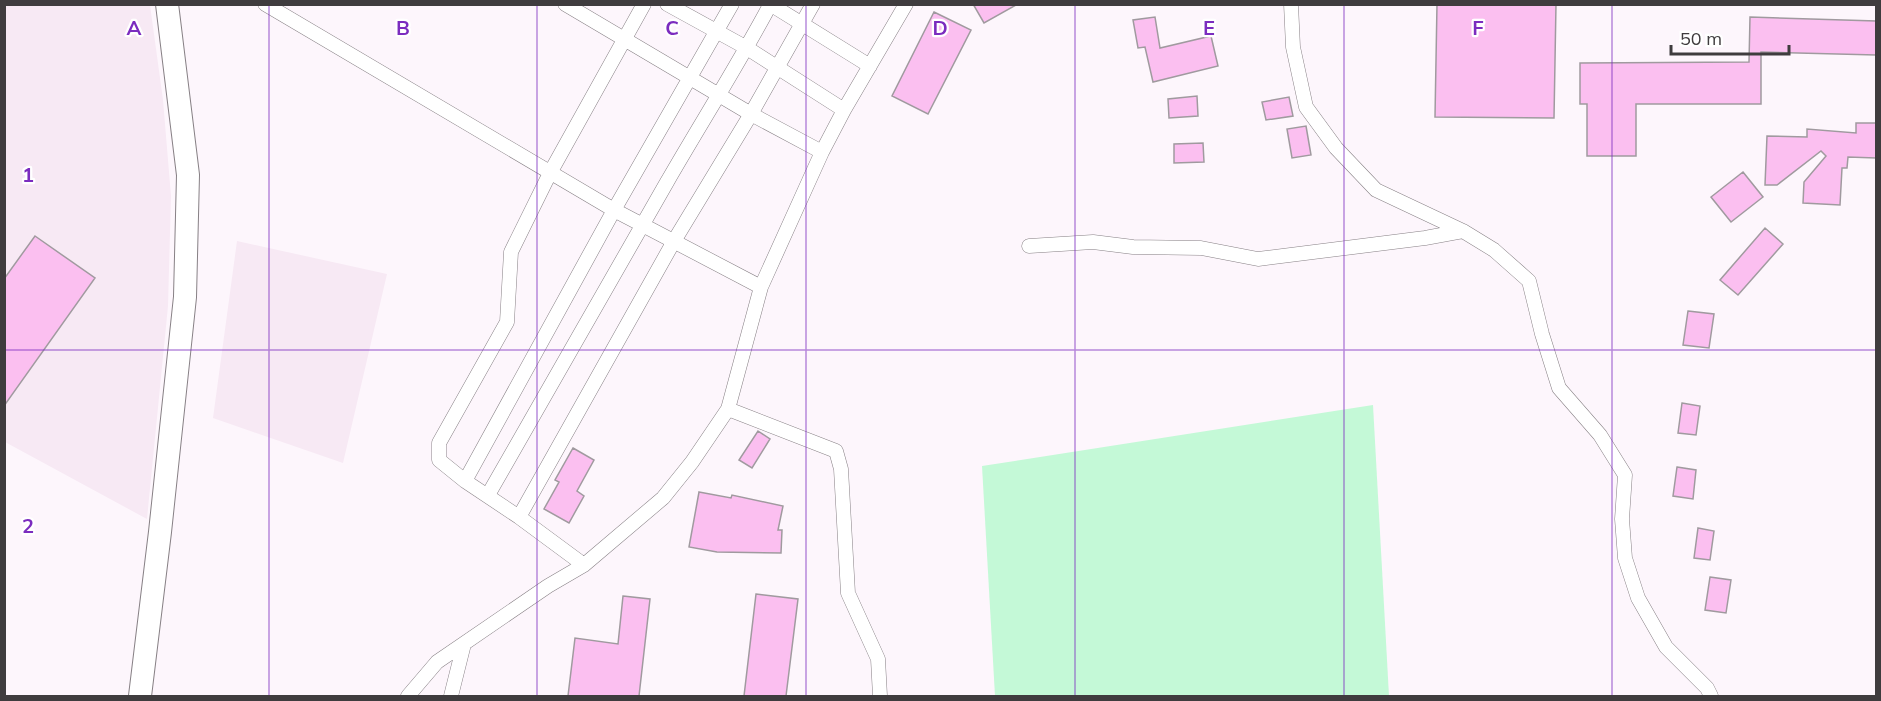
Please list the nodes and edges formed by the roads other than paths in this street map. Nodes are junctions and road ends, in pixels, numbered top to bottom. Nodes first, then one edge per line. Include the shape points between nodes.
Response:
1 (167, 4) edge
2 (265, 4) edge
3 (565, 4) edge
4 (644, 4) edge
5 (667, 4) edge
6 (732, 4) edge
7 (813, 4) edge
8 (906, 4) edge
9 (1291, 4) edge
10 (770, 5) edge
11 (803, 25) junction
12 (716, 32) junction
13 (625, 38) junction
14 (747, 48) junction
15 (870, 66) junction
16 (778, 68) junction
17 (690, 78) junction
18 (718, 95) junction
19 (844, 110) junction
20 (751, 114) junction
21 (822, 152) junction
22 (550, 173) junction
23 (614, 210) junction
24 (642, 225) junction
25 (1463, 231) junction
26 (674, 241) junction
27 (1029, 246) dead end
28 (761, 287) junction
29 (728, 409) junction
30 (465, 481) junction
31 (488, 495) junction
32 (519, 517) junction
33 (584, 565) junction
34 (464, 644) junction
35 (140, 696) edge
36 (408, 696) edge
37 (451, 696) edge
38 (880, 696) edge
39 (1711, 696) edge

1 - 35 main road via 188,175 185,286
2 - 22 street
3 - 13 street
4 - 13 street
5 - 12 street
6 - 12 street
7 - 11 street
8 - 15 street
9 - 25 street via 1293,47 1306,107 1336,148 1376,190
10 - 11 street
10 - 14 street
11 - 15 street
11 - 16 street
12 - 14 street
12 - 17 street
13 - 17 street
13 - 22 street
14 - 16 street
14 - 18 street
15 - 19 street
16 - 19 street
16 - 20 street
17 - 18 street
17 - 23 street
18 - 20 street
18 - 24 street
19 - 21 street
20 - 21 street
20 - 26 street
21 - 28 street
22 - 23 street
22 - 30 street via 511,252 507,322 439,443 439,460
23 - 24 street
23 - 30 street
24 - 26 street
24 - 31 street
25 - 27 street via 1258,259 1201,248 1093,242
25 - 39 street via 1494,250 1528,281 1559,388 1600,435 1625,475 1625,558 1638,598 1666,647
26 - 28 street
26 - 32 street
28 - 29 street
29 - 33 street via 663,498
29 - 38 street via 836,452 841,469 848,593 878,659
30 - 31 street
31 - 32 street
32 - 33 street
33 - 34 street
34 - 36 street via 437,662
34 - 37 street

